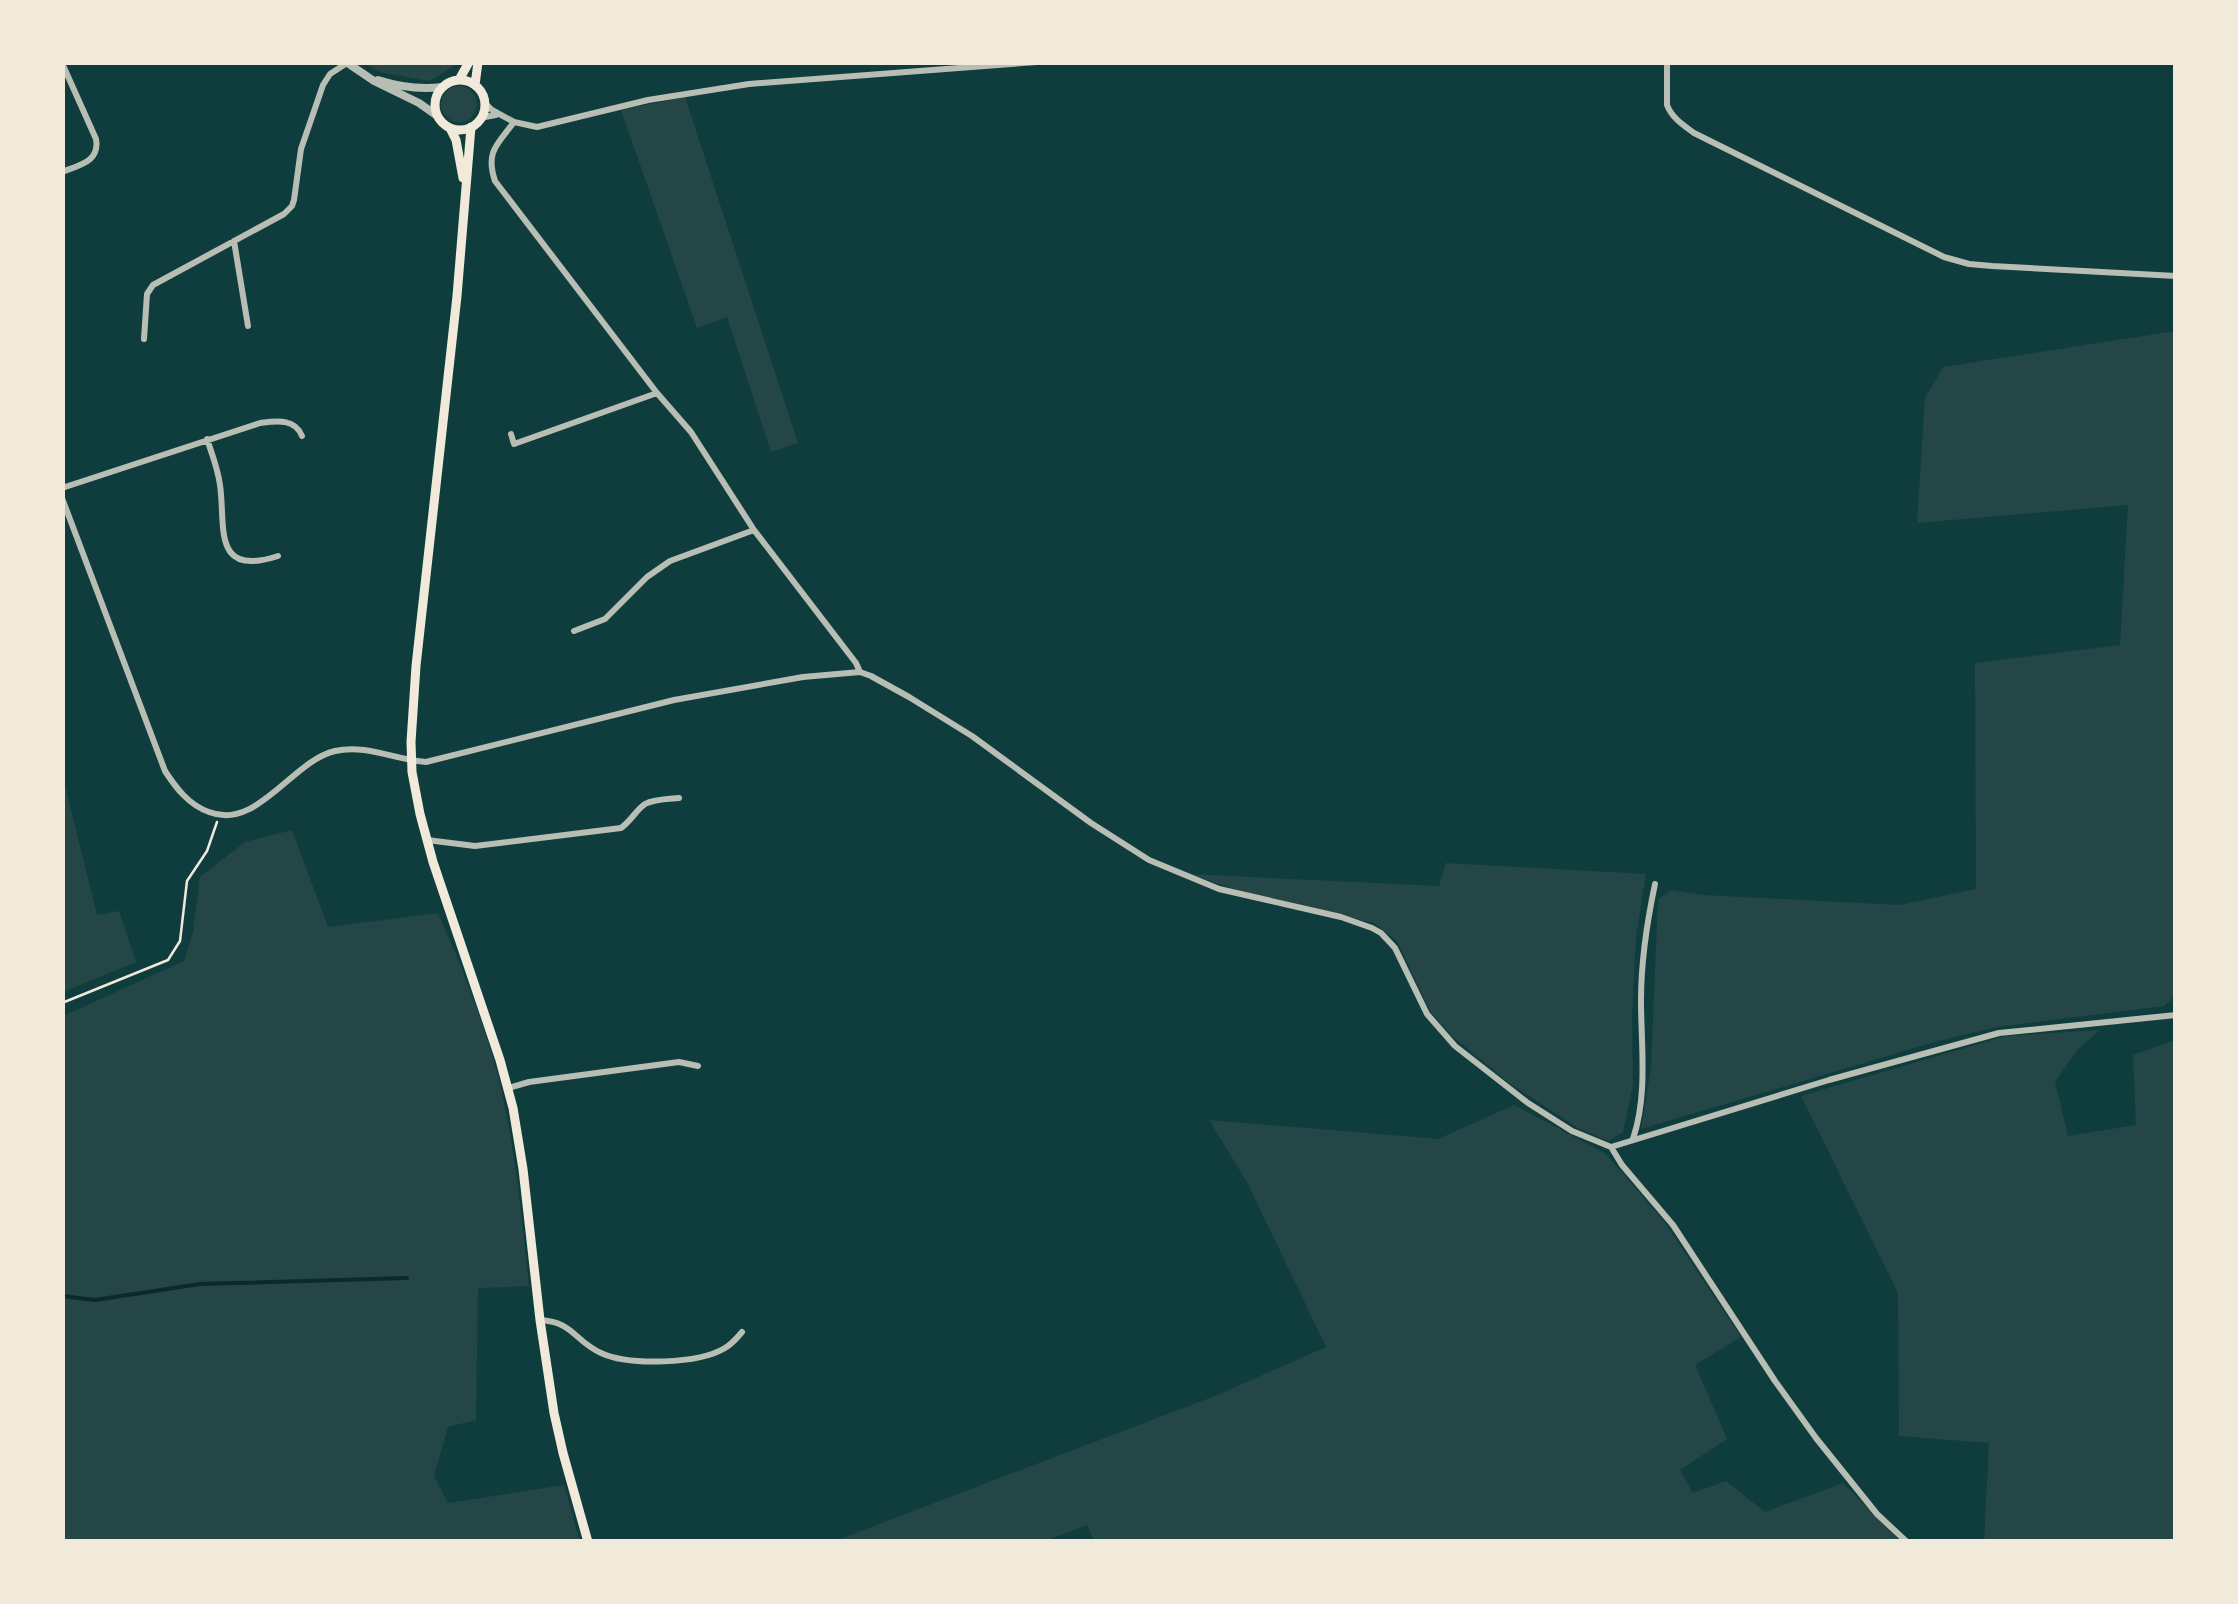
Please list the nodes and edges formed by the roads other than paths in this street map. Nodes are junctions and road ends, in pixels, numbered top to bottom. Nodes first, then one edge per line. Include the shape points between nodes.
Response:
1 (469, 62) edge
2 (478, 62) edge
3 (1036, 62) edge
4 (1667, 62) edge
5 (62, 63) edge
6 (347, 63) edge
7 (360, 72) junction
8 (459, 80) junction
9 (474, 85) junction
10 (442, 87) junction
11 (484, 102) junction
12 (436, 114) junction
13 (500, 116) junction
14 (514, 122) junction
15 (475, 124) junction
16 (450, 128) junction
17 (62, 172) edge
18 (464, 187) junction
19 (234, 241) junction
20 (2176, 276) edge
21 (248, 326) dead end
22 (144, 338) dead end
23 (657, 392) junction
24 (511, 434) dead end
25 (302, 436) dead end
26 (207, 439) junction
27 (62, 488) edge
28 (62, 498) edge
29 (754, 530) junction
30 (278, 556) dead end
31 (574, 632) dead end
32 (860, 672) junction
33 (412, 761) junction
34 (679, 798) dead end
35 (427, 840) junction
36 (1655, 884) dead end
37 (2176, 1015) edge
38 (698, 1066) dead end
39 (508, 1088) junction
40 (1632, 1140) junction
41 (1612, 1147) junction
42 (540, 1320) junction
43 (742, 1332) dead end
44 (588, 1542) edge
45 (1907, 1542) edge

1 - 8 main road
2 - 9 main road
3 - 14 street via 749,84 546,126
4 - 20 street via 1670,111 1694,133 1944,258
5 - 17 street via 98,148 92,159
6 - 7 street
6 - 19 street via 323,86 301,149 292,206
7 - 10 street via 408,88
7 - 12 street
8 - 9 main road
8 - 10 main road
9 - 11 main road
10 - 12 main road
11 - 13 street
11 - 15 main road
12 - 16 main road
13 - 14 street
13 - 15 street
14 - 23 street via 493,150 495,181
15 - 16 main road
15 - 18 main road
16 - 18 main road
18 - 33 main road
19 - 21 street
19 - 22 street via 148,290
23 - 24 street via 514,444
23 - 29 street
25 - 26 street via 290,423 270,422
26 - 27 street
26 - 30 street via 228,548 249,561
28 - 33 street via 165,771 194,804 220,815 245,812 331,752 372,750
29 - 31 street via 670,561 605,619
29 - 32 street
32 - 33 street via 674,700
32 - 41 street via 972,736 1149,860 1219,889 1381,933 1402,960 1426,1014 1456,1046 1528,1104
33 - 35 main road
34 - 35 street via 650,802 620,828 475,846
35 - 39 main road
36 - 40 street via 1644,946 1642,1097
37 - 40 street via 1999,1033
38 - 39 street via 679,1062
39 - 42 main road
40 - 41 street
41 - 45 street via 1673,1225 1816,1438
42 - 43 street via 569,1328 602,1354 650,1362 710,1355
42 - 44 main road via 557,1426

